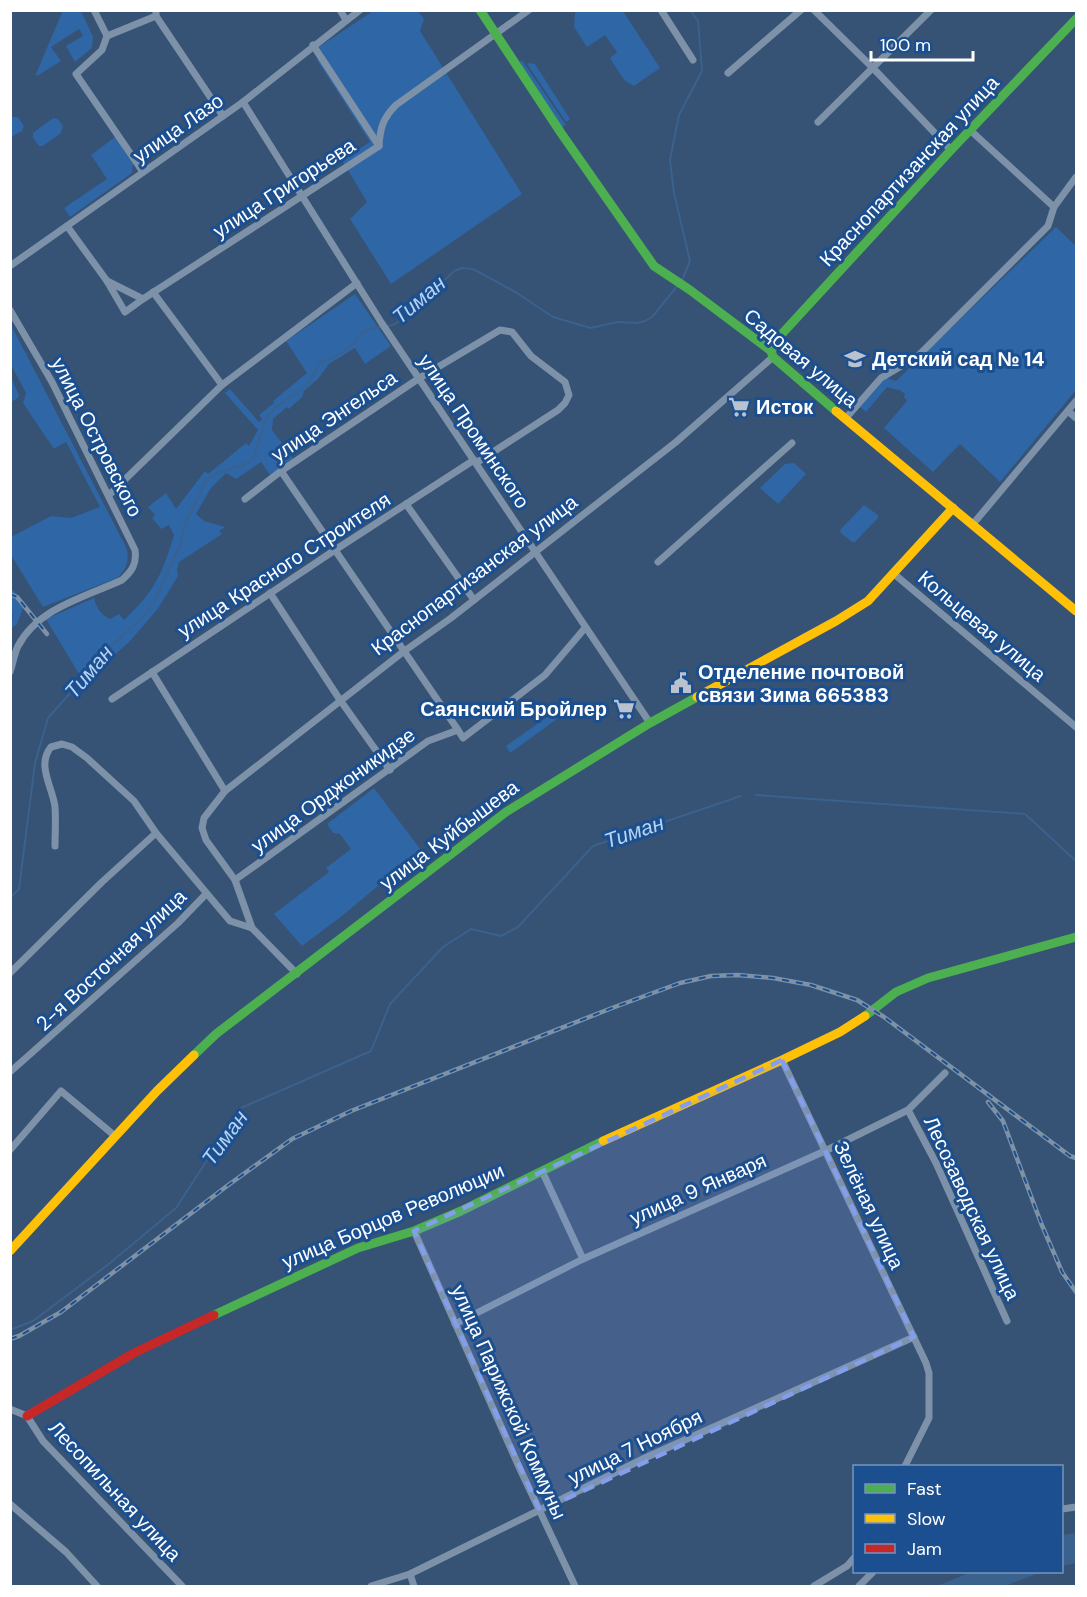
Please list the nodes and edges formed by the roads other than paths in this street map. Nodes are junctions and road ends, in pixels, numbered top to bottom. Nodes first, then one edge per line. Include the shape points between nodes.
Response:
1 (94, 10) edge
2 (340, 10) edge
3 (360, 10) edge
4 (480, 10) edge
5 (529, 10) edge
6 (661, 10) edge
7 (801, 10) edge
8 (814, 10) edge
9 (931, 10) edge
10 (156, 13) edge
11 (1077, 19) edge
12 (346, 20) junction
13 (495, 33) junction
14 (107, 36) junction
15 (313, 45) junction
16 (693, 60) dead end
17 (872, 67) junction
18 (728, 73) dead end
19 (243, 102) junction
20 (223, 116) junction
21 (818, 122) dead end
22 (970, 130) junction
23 (379, 146) junction
24 (951, 150) junction
25 (143, 172) junction
26 (1077, 177) edge
27 (302, 195) junction
28 (1054, 207) junction
29 (67, 226) junction
30 (10, 267) edge
31 (107, 281) junction
32 (357, 284) junction
33 (153, 292) junction
34 (143, 299) junction
35 (10, 310) edge
36 (772, 354) junction
37 (418, 379) junction
38 (565, 382) joint
39 (222, 385) junction
40 (1077, 401) edge
41 (1068, 411) junction
42 (1077, 418) edge
43 (845, 419) junction
44 (792, 442) dead end
45 (475, 462) junction
46 (281, 471) junction
47 (109, 495) junction
48 (245, 499) dead end
49 (406, 504) junction
50 (953, 508) junction
51 (973, 524) junction
52 (335, 550) junction
53 (535, 553) junction
54 (658, 562) dead end
55 (893, 573) junction
56 (270, 593) junction
57 (474, 600) junction
58 (1077, 610) edge
59 (585, 628) junction
60 (403, 652) junction
61 (10, 672) edge
62 (152, 672) junction
63 (112, 699) dead end
64 (340, 700) junction
65 (650, 723) junction
66 (1077, 727) edge
67 (458, 730) junction
68 (390, 770) junction
69 (225, 791) junction
70 (156, 833) junction
71 (55, 846) dead end
72 (235, 880) junction
73 (206, 894) junction
74 (252, 928) junction
75 (1077, 937) edge
76 (10, 973) edge
77 (297, 974) junction
78 (782, 1060) junction
79 (10, 1072) edge
80 (945, 1073) dead end
81 (908, 1110) junction
82 (115, 1136) junction
83 (10, 1150) edge
84 (825, 1151) junction
85 (542, 1171) junction
86 (414, 1231) junction
87 (10, 1251) edge
88 (583, 1259) junction
89 (1007, 1321) dead end
90 (455, 1324) junction
91 (914, 1337) junction
92 (10, 1409) edge
93 (27, 1416) junction
94 (906, 1465) edge
95 (10, 1504) edge
96 (540, 1511) junction
97 (853, 1560) edge
98 (872, 1573) edge
99 (410, 1574) junction
100 (97, 1587) edge
101 (182, 1587) edge
102 (371, 1587) edge
103 (414, 1587) edge
104 (575, 1587) edge
105 (814, 1587) edge
106 (859, 1587) edge

1 - 14 street
2 - 12 street
3 - 12 street, улица Лазо
4 - 13 street, Садовая улица
5 - 13 street, улица Григорьева
6 - 16 street
7 - 18 street
8 - 17 street
9 - 17 street
10 - 14 street
10 - 20 street
11 - 22 street, Краснопартизанская улица
12 - 15 street, улица Лазо
13 - 23 street, улица Григорьева via 396,105 380,128
13 - 36 street, Садовая улица via 654,266
14 - 25 street via 102,50 76,74
15 - 19 street, улица Лазо
15 - 23 street
17 - 21 street
17 - 24 street
19 - 20 street, улица Лазо
19 - 27 street
20 - 25 street, улица Лазо
22 - 24 street, Краснопартизанская улица
22 - 28 street
23 - 27 street, улица Григорьева
24 - 36 street, Краснопартизанская улица via 779,337
25 - 29 street, улица Лазо
26 - 28 street
27 - 32 street
27 - 33 street, улица Григорьева
28 - 43 street via 1048,226 918,356 881,378
29 - 30 street, улица Лазо
29 - 31 street
31 - 34 street
31 - 34 street, улица Григорьева via 125,312
32 - 37 street, улица Проминского
32 - 39 street
33 - 34 street, улица Григорьева
33 - 39 street
35 - 47 street, улица Островского via 52,382
36 - 43 street, Садовая улица
36 - 53 street, Краснопартизанская улица via 676,442
37 - 38 street, улица Энгельса via 493,333 507,330 531,356
37 - 45 street, улица Проминского
37 - 46 street, улица Энгельса
38 - 45 street, улица Красного Строителя via 569,395 558,410
39 - 47 street
40 - 41 street
41 - 42 street
41 - 51 street
43 - 50 street, Садовая улица
44 - 54 street
45 - 49 street, улица Красного Строителя
45 - 53 street, улица Проминского
46 - 48 street, улица Энгельса
46 - 52 street
47 - 61 street, улица Островского via 135,550 134,567 122,580 42,617 17,648
49 - 52 street, улица Красного Строителя
49 - 57 street
50 - 51 street, Садовая улица
50 - 55 street, улица Куйбышева
51 - 58 street, Садовая улица
52 - 56 street, улица Красного Строителя
52 - 60 street
53 - 57 street, Краснопартизанская улица
53 - 59 street, улица Проминского
55 - 65 street, улица Куйбышева via 868,601
55 - 66 street, Кольцевая улица
56 - 62 street, улица Красного Строителя
56 - 64 street
57 - 60 street, Краснопартизанская улица
59 - 65 street, улица Проминского
59 - 67 street, улица Орджоникидзе via 545,675 463,738
60 - 64 street, Краснопартизанская улица
60 - 67 street
62 - 63 street, улица Красного Строителя
62 - 69 street
64 - 68 street
64 - 69 street, Краснопартизанская улица
65 - 77 street, улица Куйбышева via 506,812
67 - 68 street, улица Орджоникидзе via 428,741
68 - 72 street, улица Орджоникидзе
69 - 72 street, Краснопартизанская улица via 202,824 206,840
70 - 71 street via 134,801 87,758 72,747 59,744 51,747 45,758 55,807
70 - 73 street
70 - 76 street
72 - 74 street
73 - 74 street via 230,921
73 - 79 street, 2-я Восточная улица
74 - 77 street
75 - 78 street, улица Борцов Революции via 928,978 896,992 840,1032
77 - 82 street, улица Куйбышева via 216,1034
78 - 84 street, Зелёная улица
78 - 85 street, улица Борцов Революции
80 - 81 street, улица 9 Января
81 - 84 street, улица 9 Января
81 - 89 street, Лесозаводская улица via 936,1162
82 - 83 street via 62,1090
82 - 87 street, улица Куйбышева
84 - 88 street, улица 9 Января
84 - 91 street, Зелёная улица
85 - 86 street, улица Борцов Революции
85 - 88 street
86 - 90 street, улица Парижской Коммуны
86 - 93 street, улица Борцов Революции via 358,1248 134,1353
88 - 90 street, улица 9 Января
90 - 96 street, улица Парижской Коммуны
91 - 94 street, Зелёная улица via 926,1363 929,1418
91 - 96 street, улица 7 Ноября via 647,1457
92 - 93 street
93 - 101 street, Лесопильная улица via 43,1441
95 - 100 street via 66,1552
96 - 99 street, улица 7 Ноября
96 - 104 street, улица Парижской Коммуны
97 - 105 street
98 - 106 street
99 - 102 street, улица 7 Ноября
99 - 103 street

